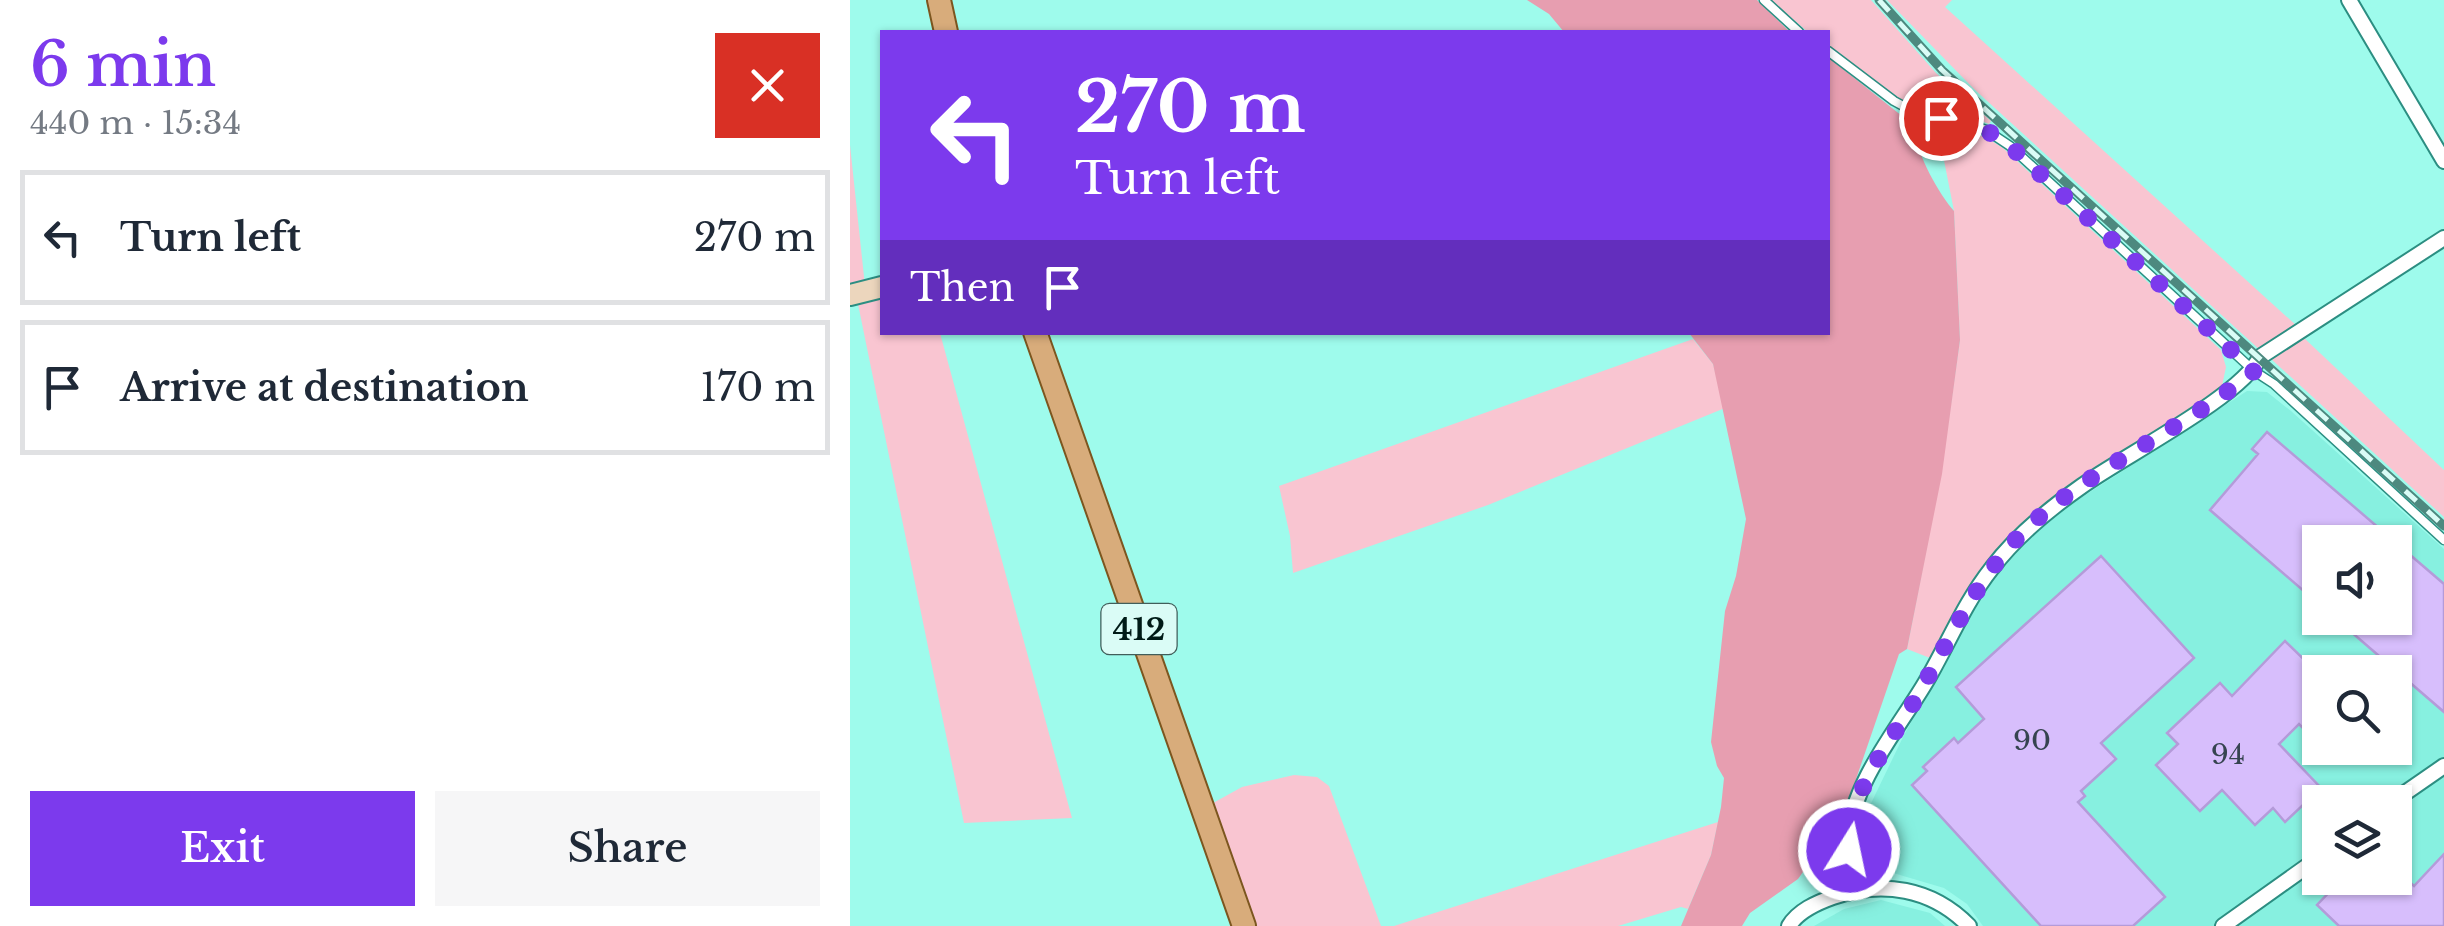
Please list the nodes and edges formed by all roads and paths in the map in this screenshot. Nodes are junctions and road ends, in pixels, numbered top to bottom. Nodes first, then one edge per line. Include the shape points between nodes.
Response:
1 (939, 0) edge
2 (1764, 0) edge
3 (2349, 0) edge
4 (946, 30) edge
5 (1797, 30) edge
6 (1830, 53) edge
7 (2444, 162) edge
8 (2444, 238) edge
9 (880, 288) edge
10 (850, 295) edge
11 (1036, 335) edge
12 (2254, 371) junction
13 (2444, 540) edge
14 (2444, 766) edge
15 (2412, 788) edge
16 (2302, 870) edge
17 (1858, 888) junction
18 (1244, 926) edge
19 (1789, 926) edge
20 (1969, 926) edge
21 (2223, 926) edge

1 - 4 main road
2 - 5 lane
3 - 7 street
6 - 12 lane via 1918,114 1963,122 2010,146
8 - 12 street via 2260,358
9 - 10 street
11 - 18 main road, 412
12 - 13 lane
12 - 17 street via 2083,485 2029,527 1992,568 1859,798 1848,836
14 - 15 street
16 - 21 street
17 - 19 street via 1823,900
17 - 20 street via 1918,892

